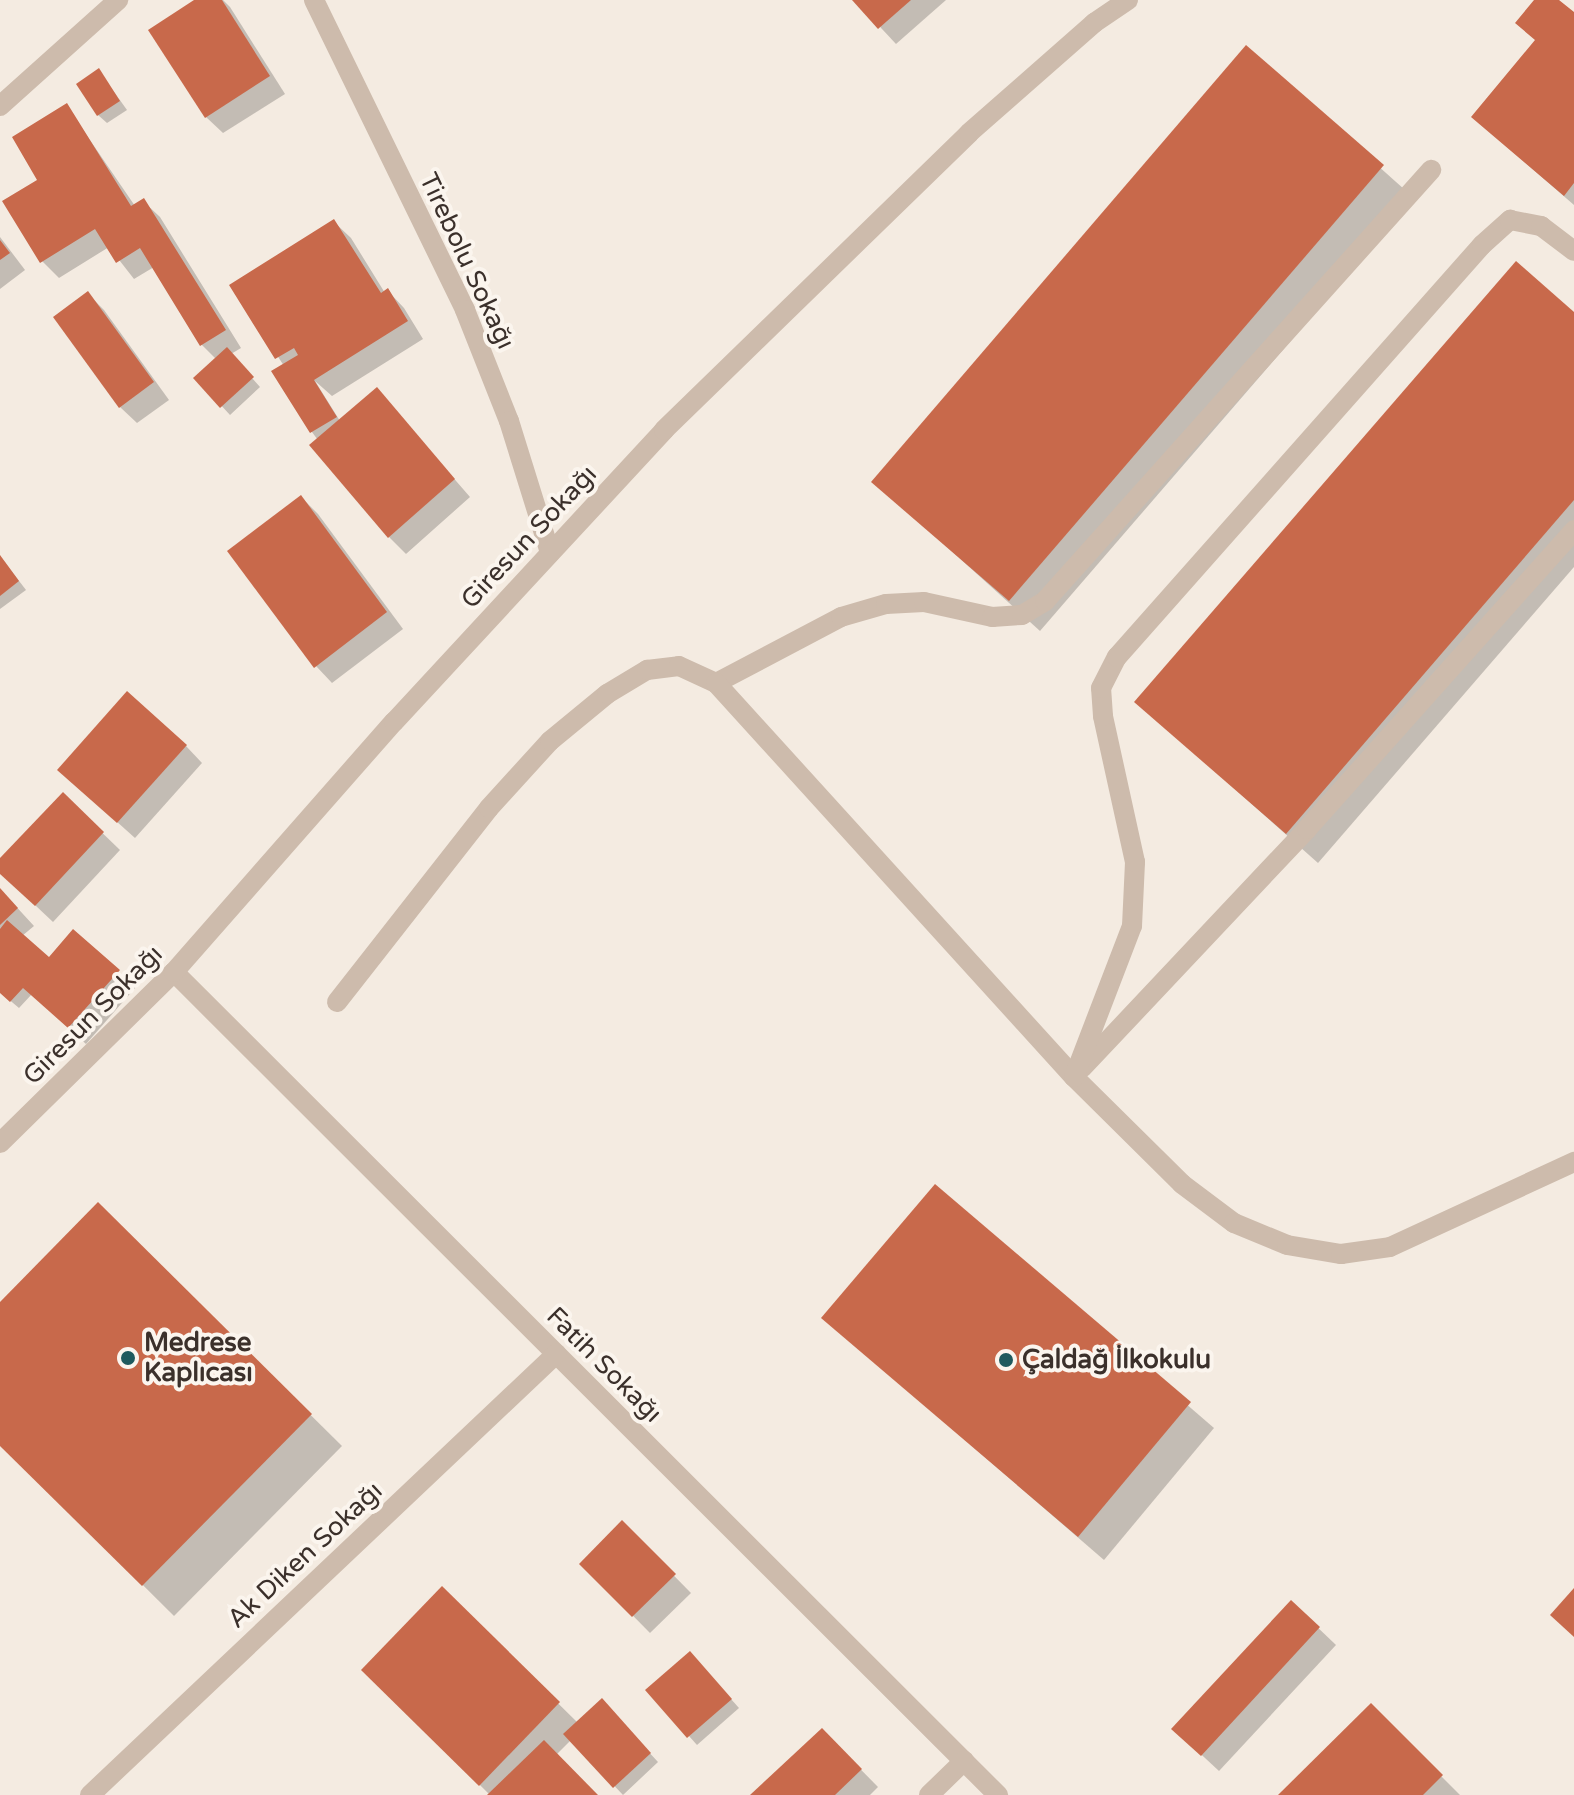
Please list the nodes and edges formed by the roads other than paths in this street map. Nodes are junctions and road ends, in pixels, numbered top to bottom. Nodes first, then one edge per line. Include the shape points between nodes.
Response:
1 (118, 0) edge
2 (314, 0) edge
3 (1128, 0) edge
4 (0, 106) edge
5 (1431, 170) dead end
6 (1574, 251) edge
7 (1574, 530) edge
8 (550, 553) junction
9 (716, 683) junction
10 (174, 972) junction
11 (337, 1002) dead end
12 (1074, 1077) junction
13 (0, 1143) edge
14 (1574, 1162) edge
15 (556, 1354) junction
16 (964, 1761) junction
17 (90, 1795) edge
18 (929, 1795) edge
19 (998, 1795) edge

1 - 4 street
2 - 8 street, Tirebolu Sokağı via 465,310 509,421
3 - 8 street, Giresun Sokağı via 1094,23 969,133 664,430
5 - 9 street via 1045,601 1022,615 992,617 924,602 886,604 841,617
6 - 12 street via 1541,226 1510,220 1482,245 1117,657 1101,688 1135,862 1132,926
7 - 12 street via 1307,829
8 - 10 street, Giresun Sokağı
9 - 11 street via 679,666 647,670 607,694 550,741 489,808
9 - 12 street
10 - 13 street, Giresun Sokağı
10 - 15 street, Fatih Sokağı
12 - 14 street via 1182,1184 1234,1223 1287,1245 1341,1254 1390,1247
15 - 16 street, Fatih Sokağı
15 - 17 street, Ak Diken Sokağı
16 - 18 street
16 - 19 street, Fatih Sokağı

